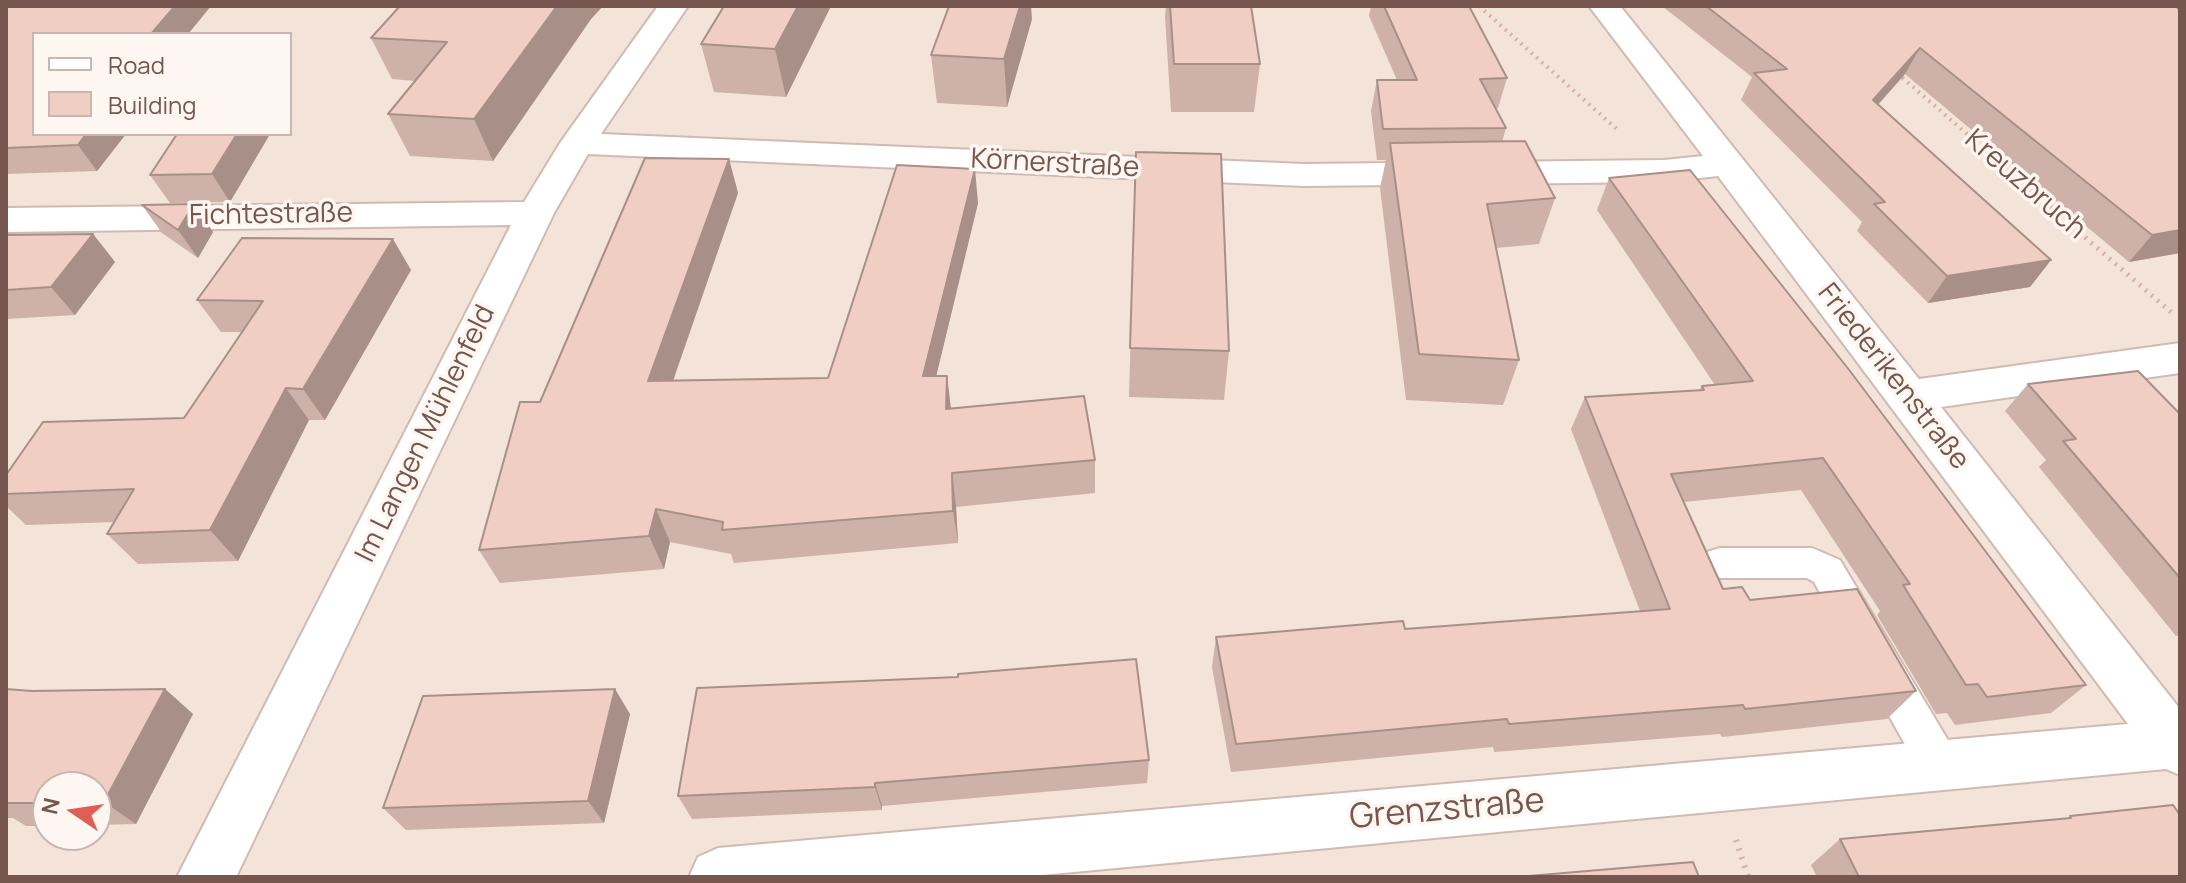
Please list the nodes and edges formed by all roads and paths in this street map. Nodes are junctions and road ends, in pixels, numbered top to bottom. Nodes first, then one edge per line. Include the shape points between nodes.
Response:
1 (673, 6) edge
2 (1479, 6) edge
3 (1604, 6) edge
4 (1893, 69) edge
5 (577, 143) junction
6 (1726, 165) junction
7 (1664, 171) junction
8 (536, 213) junction
9 (6, 220) edge
10 (2180, 321) edge
11 (2180, 358) edge
12 (1909, 396) junction
13 (1720, 563) dead end
14 (2178, 747) edge
15 (1940, 766) junction
16 (206, 877) edge
17 (718, 877) edge

1 - 5 street, Im Langen Mühlenfeld
2 - 7 path
3 - 6 street, Friederikenstraße
4 - 10 path, Kreuzbruch
5 - 7 street, Körnerstraße via 1304,175
5 - 8 street, Im Langen Mühlenfeld
6 - 7 street, Körnerstraße
6 - 12 street, Friederikenstraße
8 - 9 street, Fichtestraße
8 - 16 street, Im Langen Mühlenfeld
11 - 12 street
12 - 14 street, Friederikenstraße
13 - 15 lane via 1812,563 1827,571
14 - 15 street, Grenzstraße
15 - 17 street, Grenzstraße

